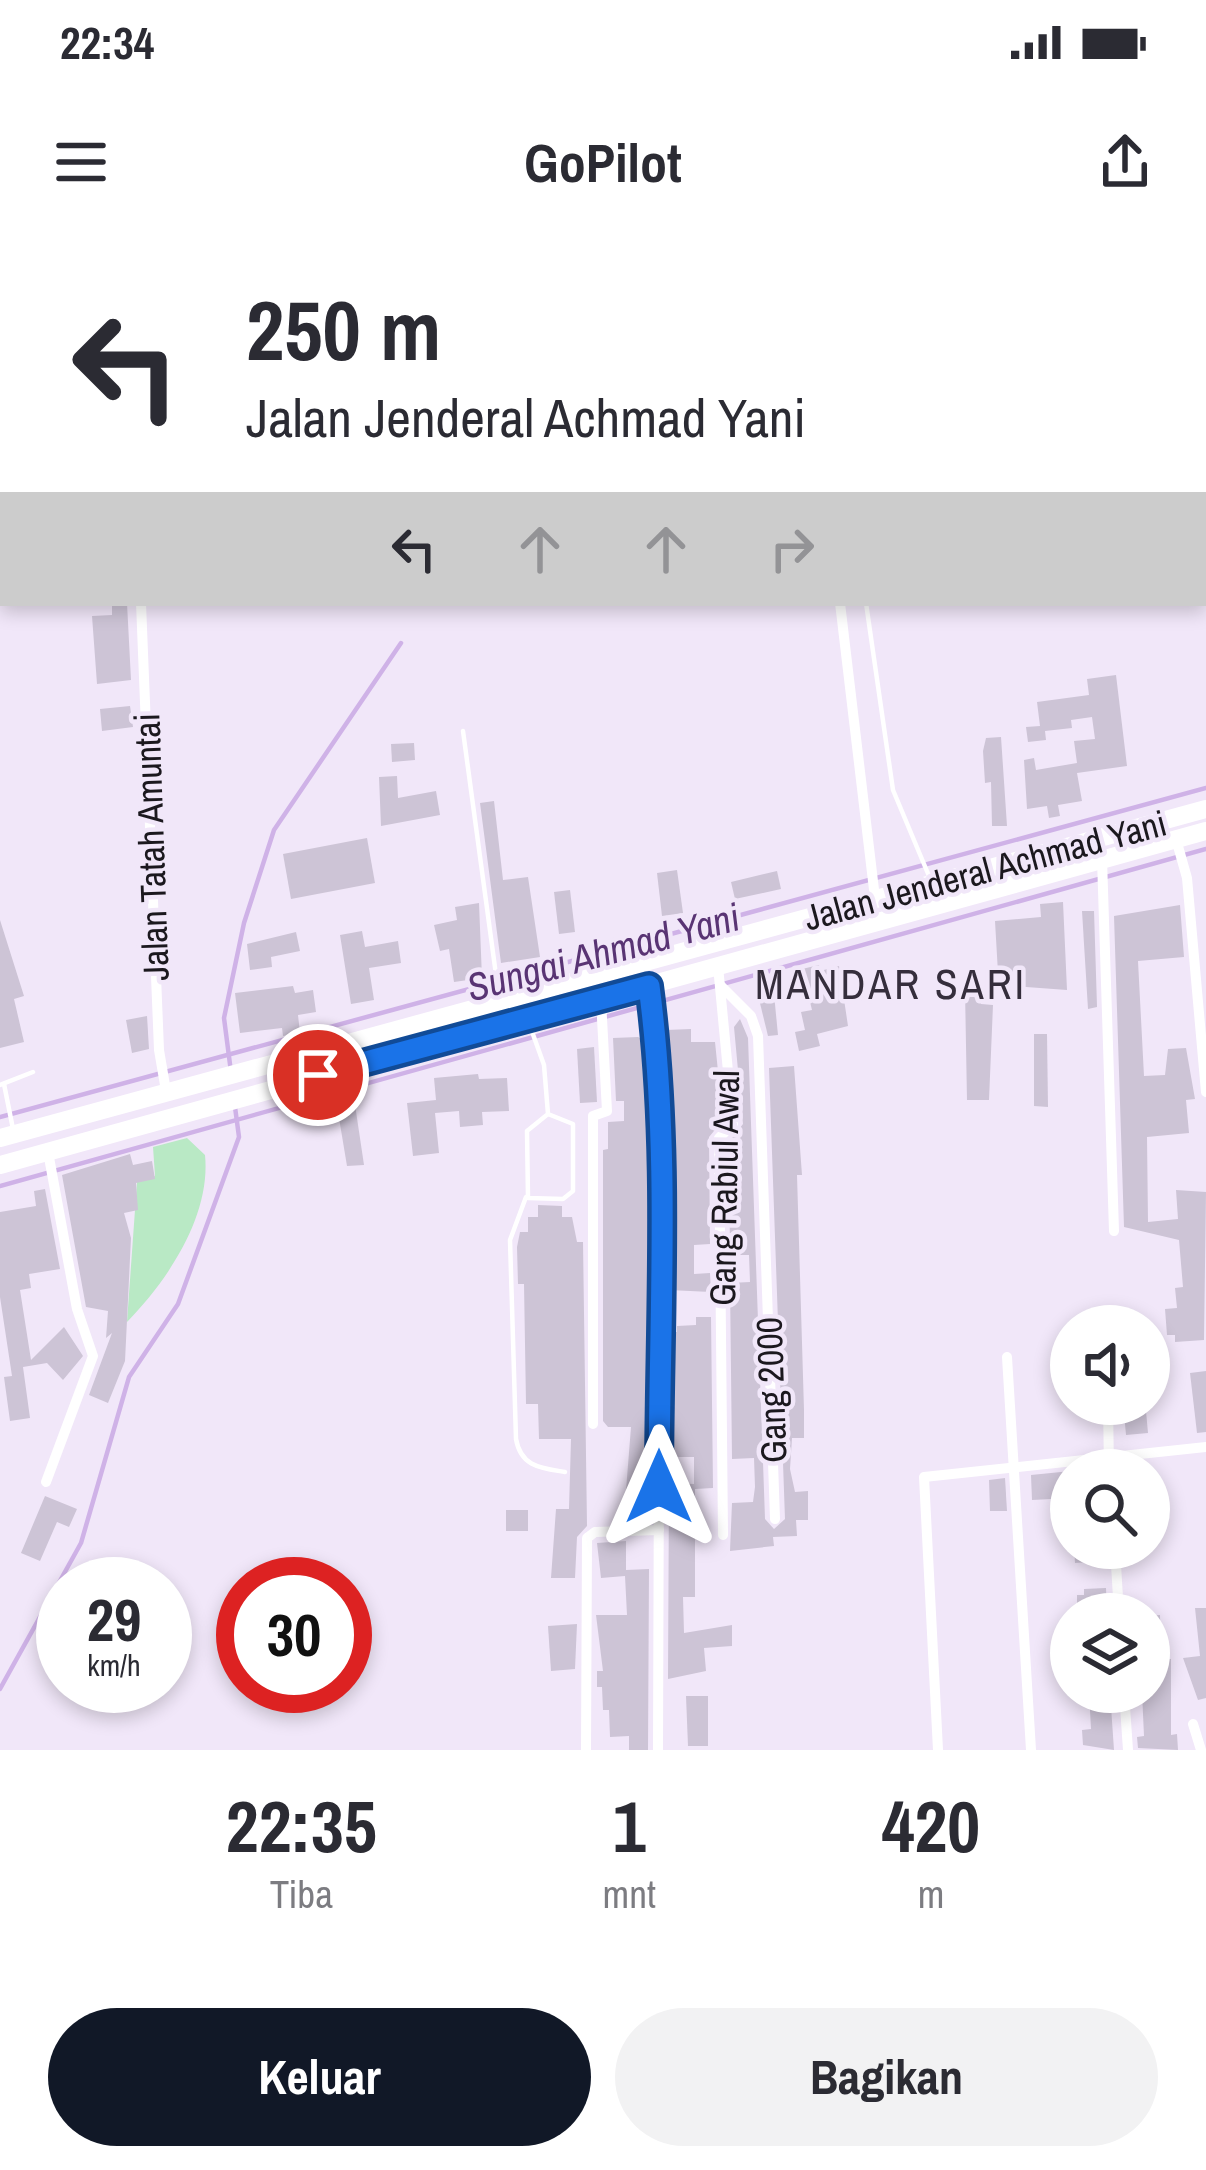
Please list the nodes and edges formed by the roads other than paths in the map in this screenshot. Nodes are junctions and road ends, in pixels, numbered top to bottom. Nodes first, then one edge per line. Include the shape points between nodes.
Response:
1 (140, 606) edge
2 (840, 606) edge
3 (866, 606) edge
4 (463, 731) dead end
5 (1206, 809) edge
6 (1206, 831) edge
7 (1176, 839) junction
8 (1102, 865) junction
9 (930, 877) junction
10 (873, 885) junction
11 (782, 936) junction
12 (720, 976) junction
13 (499, 995) junction
14 (650, 997) junction
15 (601, 1009) junction
16 (530, 1025) junction
17 (33, 1072) dead end
18 (164, 1080) junction
19 (2, 1085) edge
20 (1206, 1092) edge
21 (548, 1114) junction
22 (9, 1131) edge
23 (51, 1164) junction
24 (0, 1165) edge
25 (526, 1197) junction
26 (1114, 1231) dead end
27 (1006, 1358) dead end
28 (593, 1424) dead end
29 (1206, 1447) edge
30 (1170, 1453) edge
31 (1050, 1465) edge
32 (1014, 1466) junction
33 (565, 1472) dead end
34 (46, 1482) dead end
35 (775, 1520) dead end
36 (659, 1530) junction
37 (723, 1535) dead end
38 (1125, 1713) edge
39 (1193, 1724) dead end
40 (586, 1750) edge
41 (658, 1750) edge
42 (938, 1750) edge
43 (1031, 1750) edge
44 (1128, 1750) edge
45 (1201, 1750) edge

1 - 18 street, Jalan Tatah Amuntai
2 - 10 street
3 - 9 lane via 893,790
4 - 13 lane
5 - 9 highway, Jalan Jenderal Achmad Yani
6 - 7 highway, Jalan Jenderal Achmad Yani
7 - 8 highway, Jalan Jenderal Achmad Yani
7 - 20 street via 1187,878
8 - 11 highway, Jalan Jenderal Achmad Yani
8 - 26 street
9 - 10 highway, Jalan Jenderal Achmad Yani
10 - 11 highway, Jalan Jenderal Achmad Yani
11 - 12 highway, Jalan Jenderal Achmad Yani
11 - 13 highway, Jalan Jenderal Achmad Yani
12 - 14 highway, Jalan Jenderal Achmad Yani
12 - 35 street, Gang 2000 via 758,1036
12 - 37 street, Gang Rabiul Awal via 733,1124 719,1138
13 - 18 highway, Jalan Jenderal Achmad Yani via 214,1078
14 - 15 highway, Jalan Jenderal Achmad Yani
14 - 36 street via 660,1145
15 - 16 highway, Jalan Jenderal Achmad Yani
15 - 28 street via 607,1111 593,1116
16 - 21 lane
16 - 23 highway, Jalan Jenderal Achmad Yani via 214,1102
17 - 19 lane
18 - 22 highway, Jalan Jenderal Achmad Yani
19 - 22 lane
21 - 25 lane via 527,1131
21 - 25 lane via 573,1124 573,1191 563,1199
23 - 24 highway, Jalan Jenderal Achmad Yani
23 - 34 street via 93,1356
25 - 33 lane via 510,1240 516,1439 535,1467
27 - 32 street
29 - 30 street
31 - 32 street
32 - 42 street via 922,1480
32 - 43 street
36 - 40 street via 587,1538
36 - 41 street
38 - 44 street
39 - 45 street

